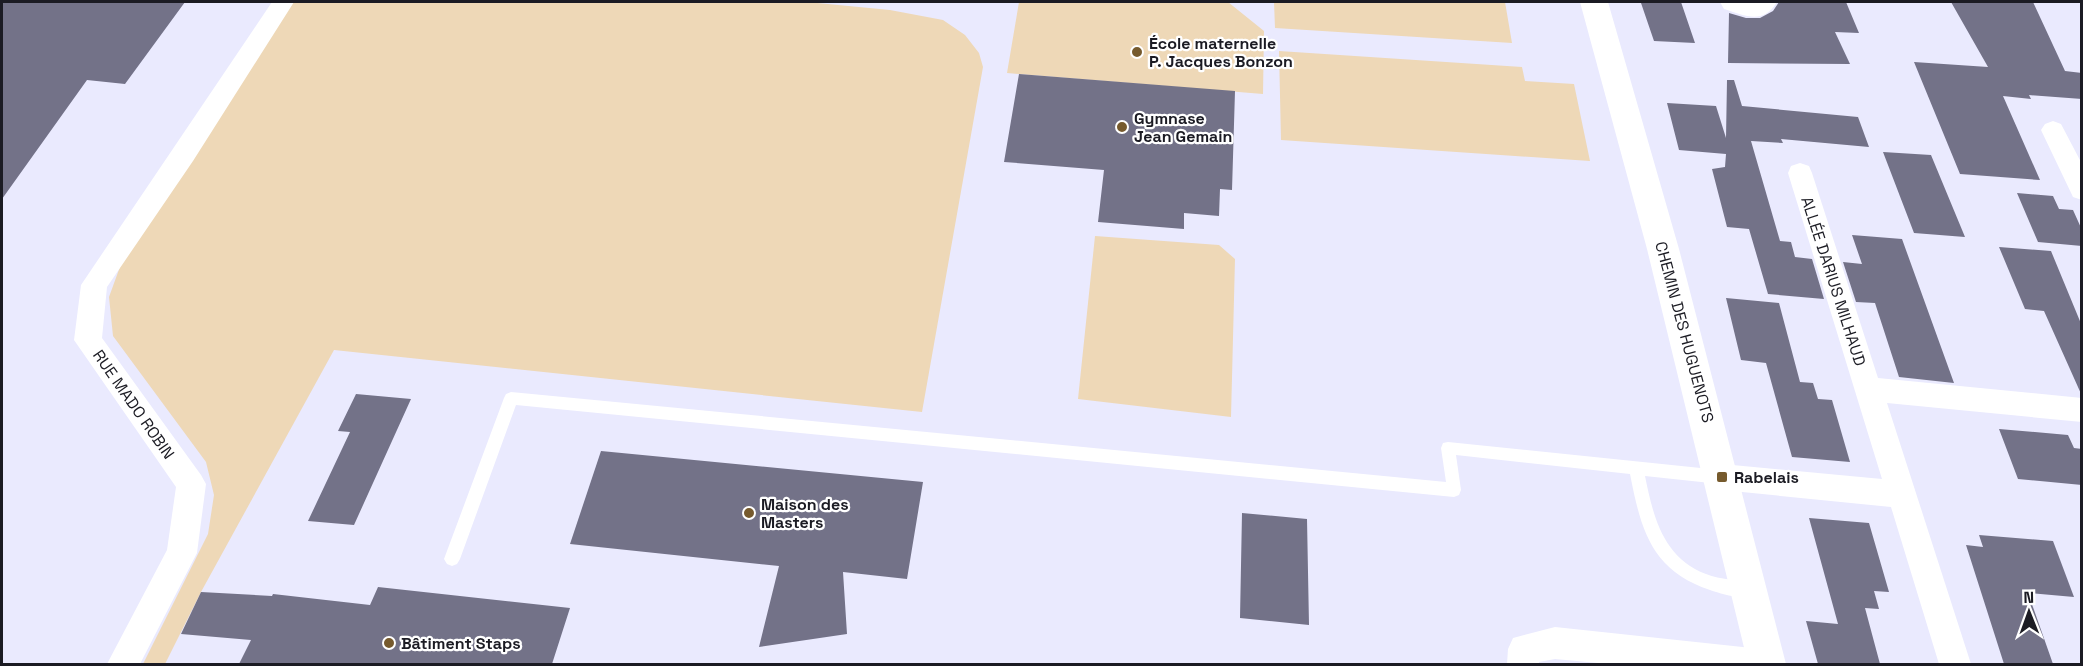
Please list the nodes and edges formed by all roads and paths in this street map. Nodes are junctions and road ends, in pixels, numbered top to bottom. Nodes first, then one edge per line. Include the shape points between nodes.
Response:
1 (283, 2) edge
2 (1594, 2) edge
3 (1731, 2) edge
4 (1766, 2) edge
5 (2054, 130) dead end
6 (1800, 173) dead end
7 (2082, 190) edge
8 (1868, 389) junction
9 (2082, 410) edge
10 (1636, 468) junction
11 (1722, 477) junction
12 (1902, 495) junction
13 (452, 559) dead end
14 (1749, 590) junction
15 (123, 664) edge
16 (1523, 664) edge
17 (1752, 664) edge
18 (1767, 664) edge
19 (1955, 664) edge

1 - 15 street, RUE MADO ROBIN via 94,285 88,340 191,484 182,552
2 - 11 street, CHEMIN DES HUGUENOTS
3 - 4 street via 1759,10
5 - 7 street
6 - 8 street, ALLÉE DARIUS MILHAUD
8 - 9 street, ALLÉE DARIUS MILHAUD
8 - 12 street, ALLÉE DARIUS MILHAUD
10 - 11 lane
10 - 13 lane via 1448,448 1454,490 511,398
10 - 14 lane via 1650,527 1671,561 1697,580 1717,587
11 - 12 street
11 - 14 street, CHEMIN DES HUGUENOTS
12 - 19 street, ALLÉE DARIUS MILHAUD
14 - 18 street, CHEMIN DES HUGUENOTS
16 - 17 street via 1524,649 1555,643

